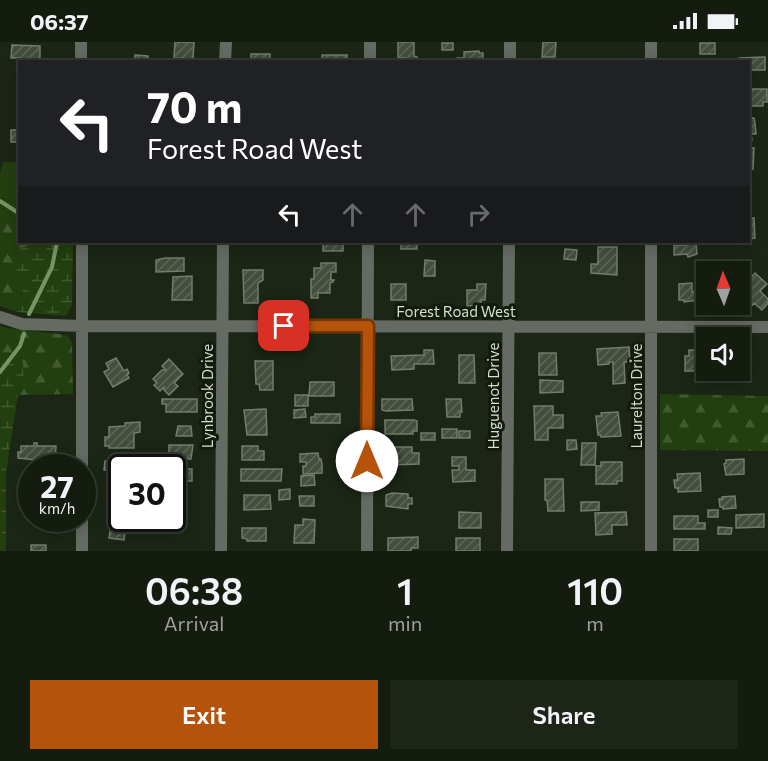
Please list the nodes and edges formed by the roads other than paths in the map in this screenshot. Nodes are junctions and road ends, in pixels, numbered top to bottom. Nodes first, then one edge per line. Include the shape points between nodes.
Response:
1 (81, 42) edge
2 (226, 42) edge
3 (370, 42) edge
4 (510, 42) edge
5 (651, 42) edge
6 (81, 60) edge
7 (225, 60) edge
8 (370, 60) edge
9 (510, 60) edge
10 (651, 60) edge
11 (82, 243) edge
12 (223, 243) edge
13 (368, 243) edge
14 (509, 243) edge
15 (651, 243) edge
16 (0, 317) edge
17 (82, 326) junction
18 (222, 326) junction
19 (368, 326) junction
20 (509, 326) junction
21 (651, 327) junction
22 (768, 327) edge
23 (82, 454) edge
24 (82, 532) edge
25 (82, 551) edge
26 (221, 551) edge
27 (367, 551) edge
28 (507, 551) edge
29 (651, 551) edge

1 - 6 street
2 - 7 street
3 - 8 street
4 - 9 street
5 - 10 street
11 - 17 street
12 - 18 street, Lynbrook Drive
13 - 19 street
14 - 20 street, Huguenot Drive
15 - 21 street, Laurelton Drive
16 - 17 street, Forest Road West via 22,324
17 - 18 street, Forest Road West
17 - 23 street
18 - 19 street, Forest Road West
18 - 26 street, Lynbrook Drive
19 - 20 street, Forest Road West
19 - 27 street
20 - 21 street, Forest Road West
20 - 28 street, Huguenot Drive
21 - 22 street, Forest Road West
21 - 29 street, Laurelton Drive
24 - 25 street

